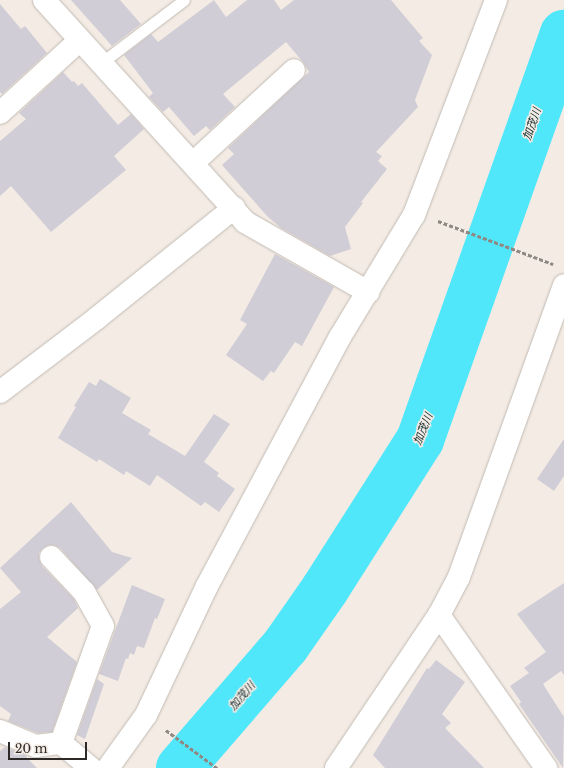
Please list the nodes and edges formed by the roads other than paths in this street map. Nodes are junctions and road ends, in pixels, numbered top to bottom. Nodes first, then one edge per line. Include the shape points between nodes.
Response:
1 (44, 0) edge
2 (184, 0) edge
3 (496, 0) edge
4 (80, 40) junction
5 (101, 63) junction
6 (294, 70) dead end
7 (0, 113) edge
8 (193, 163) junction
9 (234, 208) junction
10 (564, 284) edge
11 (368, 292) junction
12 (0, 392) edge
13 (51, 557) dead end
14 (439, 615) junction
15 (0, 731) edge
16 (61, 742) junction
17 (92, 768) edge
18 (108, 768) edge
19 (336, 768) edge
20 (546, 768) edge

1 - 4 street
2 - 5 lane
3 - 11 street via 414,215
4 - 5 street
4 - 7 street
5 - 8 street
6 - 8 street
8 - 9 street
9 - 11 street via 245,222
9 - 12 street
10 - 14 street via 459,577
11 - 18 street via 340,336 207,586 146,716
13 - 16 street via 84,592 103,626
14 - 19 street
14 - 20 street
15 - 16 street via 36,746
16 - 17 street

